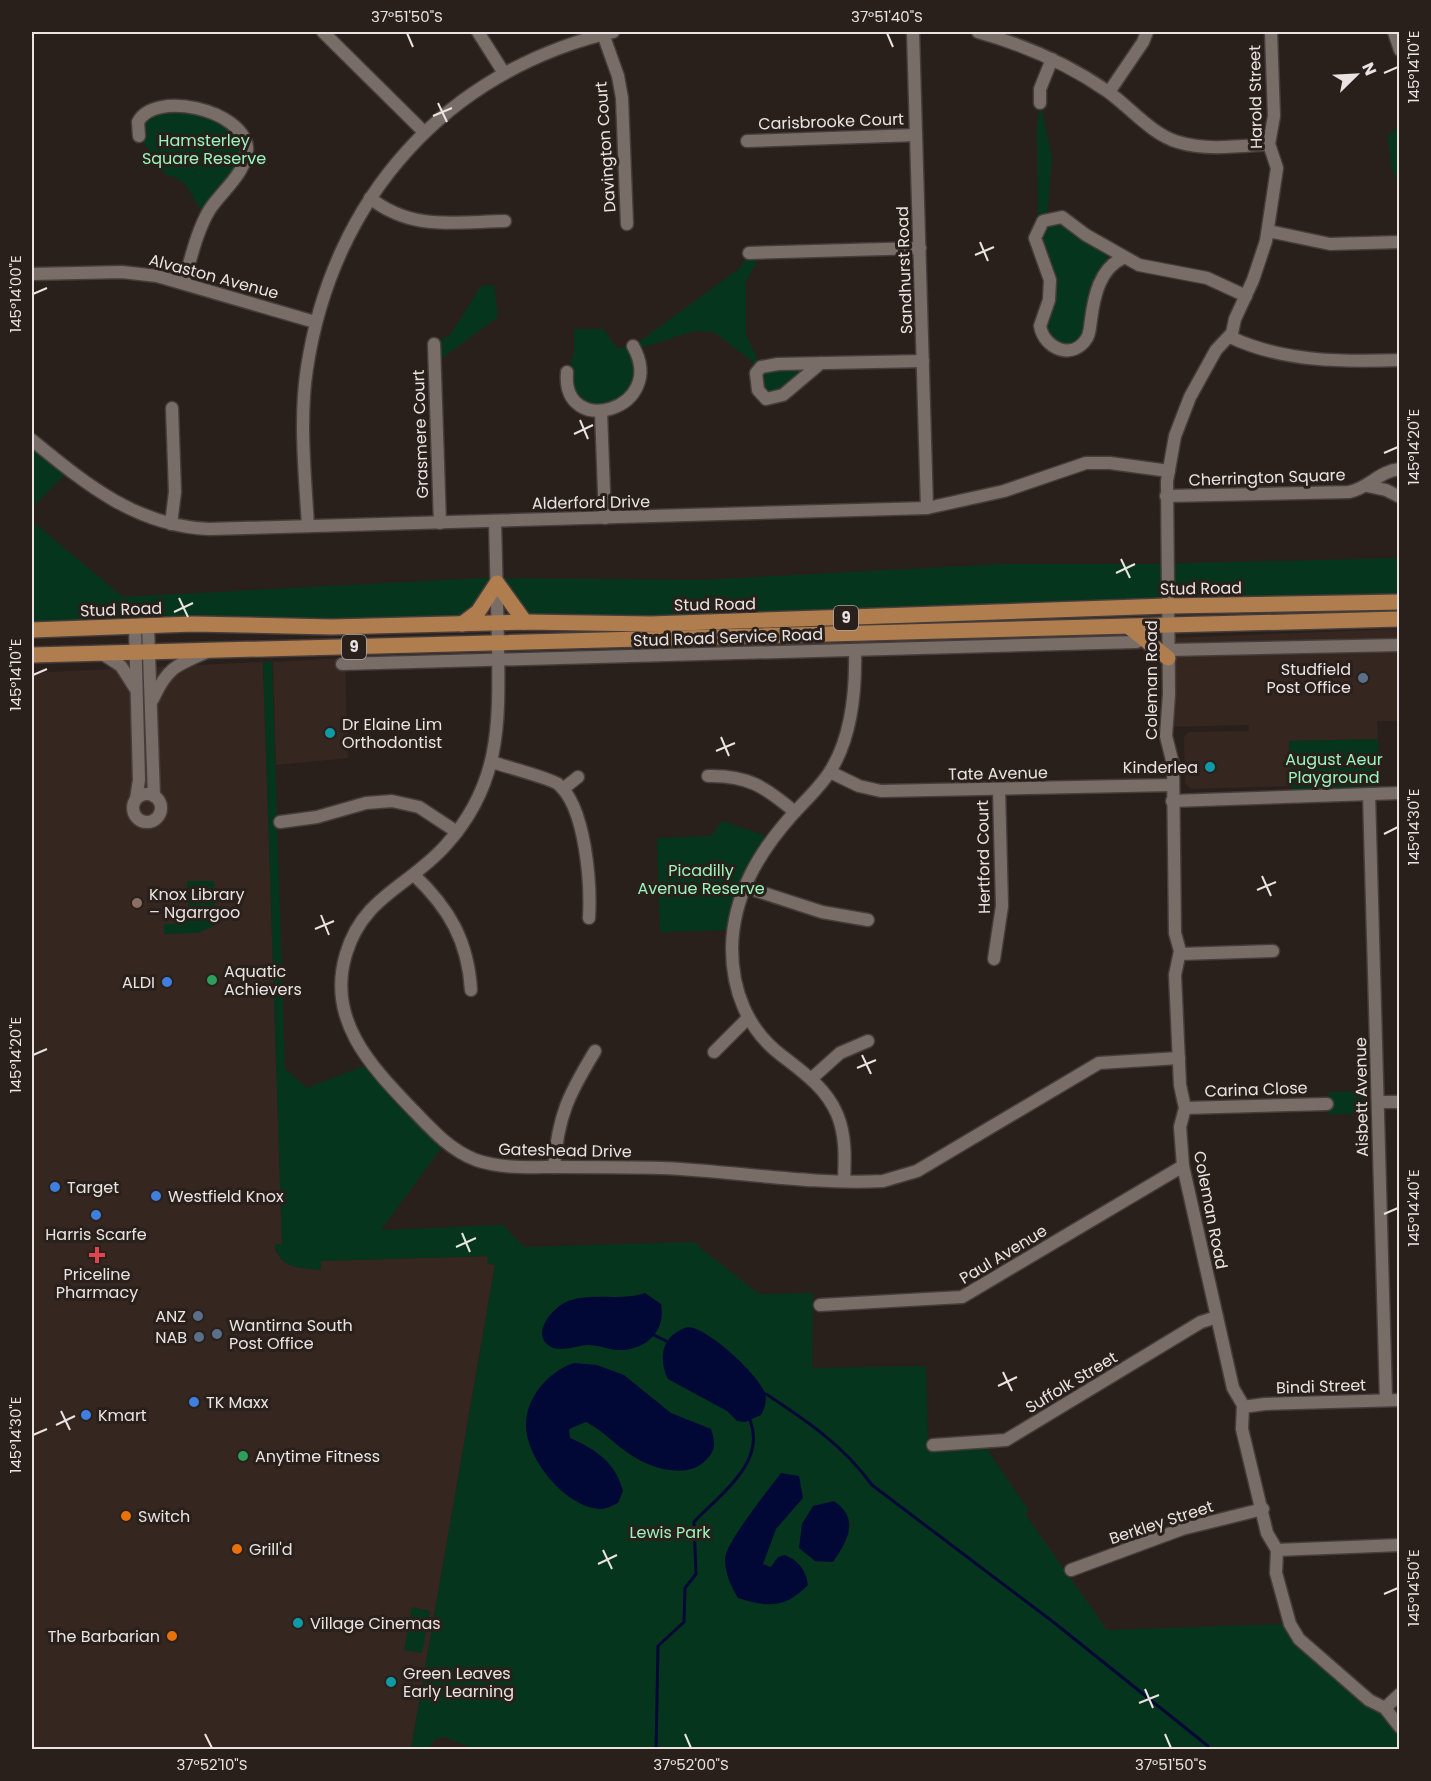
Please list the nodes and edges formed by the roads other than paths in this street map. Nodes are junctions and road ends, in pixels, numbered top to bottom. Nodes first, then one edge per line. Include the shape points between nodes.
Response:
1 (323, 32) edge
2 (478, 32) edge
3 (913, 32) edge
4 (978, 32) edge
5 (1147, 32) edge
6 (1271, 32) edge
7 (1394, 32) edge
8 (608, 33) edge
9 (1011, 37) edge
10 (1400, 50) edge
11 (1052, 59) junction
12 (504, 73) junction
13 (1109, 92) junction
14 (1040, 103) dead end
15 (424, 132) junction
16 (916, 135) junction
17 (139, 136) dead end
18 (747, 141) dead end
19 (1269, 144) junction
20 (370, 198) junction
21 (505, 221) dead end
22 (627, 225) dead end
23 (1268, 231) junction
24 (1398, 240) edge
25 (1105, 245) junction
26 (920, 248) junction
27 (748, 253) dead end
28 (1124, 258) junction
29 (1108, 267) junction
30 (32, 274) edge
31 (183, 282) junction
32 (1246, 296) junction
33 (315, 322) junction
34 (1230, 337) junction
35 (434, 344) dead end
36 (633, 346) dead end
37 (1400, 360) edge
38 (923, 361) junction
39 (821, 363) junction
40 (567, 372) dead end
41 (172, 408) dead end
42 (601, 412) junction
43 (32, 440) edge
44 (1400, 469) edge
45 (1168, 471) junction
46 (1367, 486) junction
47 (1166, 496) junction
48 (1400, 497) edge
49 (927, 508) junction
50 (605, 518) junction
51 (495, 521) junction
52 (440, 523) junction
53 (171, 524) junction
54 (308, 526) junction
55 (497, 583) junction
56 (1400, 602) edge
57 (1167, 606) junction
58 (1400, 619) edge
59 (525, 622) junction
60 (498, 623) junction
61 (462, 624) junction
62 (141, 626) junction
63 (1167, 626) junction
64 (1121, 627) junction
65 (32, 630) edge
66 (1137, 642) dead end
67 (498, 643) junction
68 (1114, 643) junction
69 (1400, 645) edge
70 (855, 650) junction
71 (211, 651) junction
72 (142, 652) junction
73 (101, 653) junction
74 (1168, 654) junction
75 (32, 655) edge
76 (498, 660) junction
77 (342, 664) dead end
78 (136, 689) junction
79 (151, 702) junction
80 (492, 762) junction
81 (830, 772) junction
82 (708, 776) dead end
83 (578, 777) dead end
84 (1172, 785) junction
85 (563, 789) junction
86 (999, 789) junction
87 (1400, 793) edge
88 (1369, 794) junction
89 (154, 796) junction
90 (136, 799) junction
91 (1172, 801) junction
92 (795, 812) junction
93 (279, 822) dead end
94 (457, 832) junction
95 (414, 874) junction
96 (745, 887) junction
97 (589, 918) dead end
98 (868, 920) dead end
99 (1273, 951) dead end
100 (1180, 954) junction
101 (994, 959) dead end
102 (471, 990) dead end
103 (748, 1018) junction
104 (868, 1041) dead end
105 (595, 1050) dead end
106 (714, 1053) dead end
107 (1179, 1058) junction
108 (811, 1079) junction
109 (1400, 1101) edge
110 (1378, 1102) junction
111 (1327, 1104) dead end
112 (1185, 1108) junction
113 (1183, 1166) junction
114 (554, 1167) junction
115 (844, 1181) junction
116 (820, 1305) dead end
117 (1217, 1317) junction
118 (1386, 1400) junction
119 (1400, 1400) edge
120 (1243, 1407) junction
121 (933, 1445) dead end
122 (1263, 1509) junction
123 (1400, 1545) edge
124 (1277, 1550) junction
125 (1071, 1570) dead end
126 (1400, 1694) edge
127 (1385, 1708) junction
128 (1400, 1727) edge

1 - 15 street
2 - 12 street
3 - 16 street, Sandhurst Road
4 - 9 street
5 - 13 street
6 - 19 street, Harold Street via 1274,116
7 - 10 street
8 - 12 street via 563,46
8 - 22 street, Davington Court via 622,98
9 - 11 street
11 - 13 street
11 - 14 street via 1040,89
12 - 15 street
13 - 19 street via 1164,136 1176,141 1195,146
15 - 20 street
16 - 18 street, Carisbrooke Court
16 - 26 street, Sandhurst Road
17 - 31 street via 138,122 144,113 187,108 225,118 239,128 245,141 247,155 206,216
19 - 23 street, Harold Street via 1276,168
20 - 21 street via 393,214 419,222
20 - 33 street via 340,251
23 - 24 street via 1330,244
23 - 32 street, Harold Street
25 - 28 street
25 - 29 street
25 - 29 street via 1062,217 1046,219 1037,230 1035,243 1051,285 1040,326 1052,347 1068,351 1086,340 1094,303
26 - 27 street
26 - 38 street, Sandhurst Road
28 - 29 street
28 - 32 street via 1150,269 1207,278
30 - 31 street, Alvaston Avenue via 122,272
31 - 33 street, Alvaston Avenue
32 - 34 street, Harold Street
33 - 54 street via 305,399
34 - 37 street via 1263,350 1312,359
34 - 45 street, Harold Street via 1216,350 1196,383 1175,436
35 - 52 street, Grasmere Court
36 - 42 street via 640,367 638,385 626,401
38 - 39 street
38 - 49 street, Sandhurst Road
39 - 39 street via 778,397 766,399 758,390 755,375 761,367
40 - 42 street via 570,396 584,407
41 - 53 street via 175,496
42 - 50 street
43 - 53 street, Alderford Drive via 107,499
44 - 46 street, Cherrington Square via 1381,474
45 - 47 street, Harold Street
45 - 49 street, Alderford Drive via 1086,463 985,497
46 - 47 street, Cherrington Square via 1349,492
46 - 48 street, Cherrington Square
47 - 57 street, Harold Street
49 - 50 street, Alderford Drive
50 - 51 street, Alderford Drive
51 - 52 street, Alderford Drive
51 - 55 street, Gateshead Drive
52 - 54 street, Alderford Drive
53 - 54 street, Alderford Drive via 208,529
55 - 59 main road
55 - 60 street, Gateshead Drive
55 - 61 main road via 478,612
56 - 57 main road, Stud Road / 9
57 - 59 main road, Stud Road / 9 via 651,624
57 - 63 street, Coleman Road
58 - 63 main road, Stud Road / 9
59 - 60 main road, Stud Road / 9
60 - 61 main road, Stud Road / 9
60 - 67 street, Gateshead Drive
61 - 62 main road, Stud Road / 9
62 - 65 main road, Stud Road / 9
62 - 72 street
63 - 64 main road, Stud Road / 9
63 - 74 street, Coleman Road
64 - 67 main road, Stud Road / 9
64 - 68 street
64 - 74 main road
66 - 68 street, Stud Road Service Road
67 - 71 main road, Stud Road / 9
67 - 76 street, Gateshead Drive
68 - 70 street, Stud Road Service Road
69 - 74 street
70 - 76 street, Stud Road Service Road
70 - 81 street via 852,708
71 - 72 main road, Stud Road / 9
71 - 79 street via 173,666
72 - 73 main road, Stud Road / 9
72 - 78 street
72 - 79 street
73 - 75 main road, Stud Road / 9
73 - 78 street via 121,666
74 - 84 street, Coleman Road via 1166,736 1173,764
76 - 77 street, Stud Road Service Road
76 - 80 street, Gateshead Drive via 500,717
78 - 90 street
79 - 89 street
80 - 85 street via 554,781
80 - 94 street, Gateshead Drive via 476,803
81 - 86 street, Tate Avenue via 881,791
81 - 92 street
82 - 92 street via 750,780
83 - 85 street
84 - 86 street, Tate Avenue
84 - 91 street, Coleman Road
85 - 97 street via 586,851
86 - 101 street, Hertford Court via 1002,906
87 - 88 street
88 - 91 street
88 - 110 street, Aisbett Avenue
89 - 90 street via 146,794
89 - 90 street via 160,811 149,822 135,815
91 - 100 street, Coleman Road via 1175,937
92 - 96 street via 764,848
93 - 94 street via 392,801 419,807
94 - 95 street, Gateshead Drive
95 - 102 street via 455,924 466,953
95 - 114 street, Gateshead Drive via 372,906 348,947 341,990 351,1035 377,1072 453,1148 490,1164
96 - 98 street via 822,912
96 - 103 street via 735,922 733,960 737,988
99 - 100 street
100 - 107 street, Coleman Road via 1175,975
103 - 106 street
103 - 108 street via 774,1048
104 - 108 street via 840,1053
105 - 114 street via 564,1107 556,1136
107 - 112 street, Coleman Road
107 - 115 street, Gateshead Drive via 1099,1063 917,1171 883,1181
108 - 115 street via 832,1104 840,1122 845,1146
109 - 110 street
110 - 118 street, Aisbett Avenue
111 - 112 street, Carina Close
112 - 113 street, Coleman Road via 1180,1127
113 - 116 street, Paul Avenue via 962,1297
113 - 117 street, Coleman Road
114 - 115 street, Gateshead Drive via 662,1168
117 - 120 street, Coleman Road via 1233,1388
117 - 121 street, Suffolk Street via 1201,1322 1006,1440
118 - 119 street, Bindi Street
118 - 120 street, Bindi Street
120 - 122 street, Coleman Road via 1242,1429
122 - 124 street, Coleman Road via 1268,1533
122 - 125 street, Berkley Street via 1182,1529
123 - 124 street
124 - 127 street, Coleman Road via 1276,1573 1295,1635 1368,1700
126 - 127 street
127 - 128 street, Coleman Road

